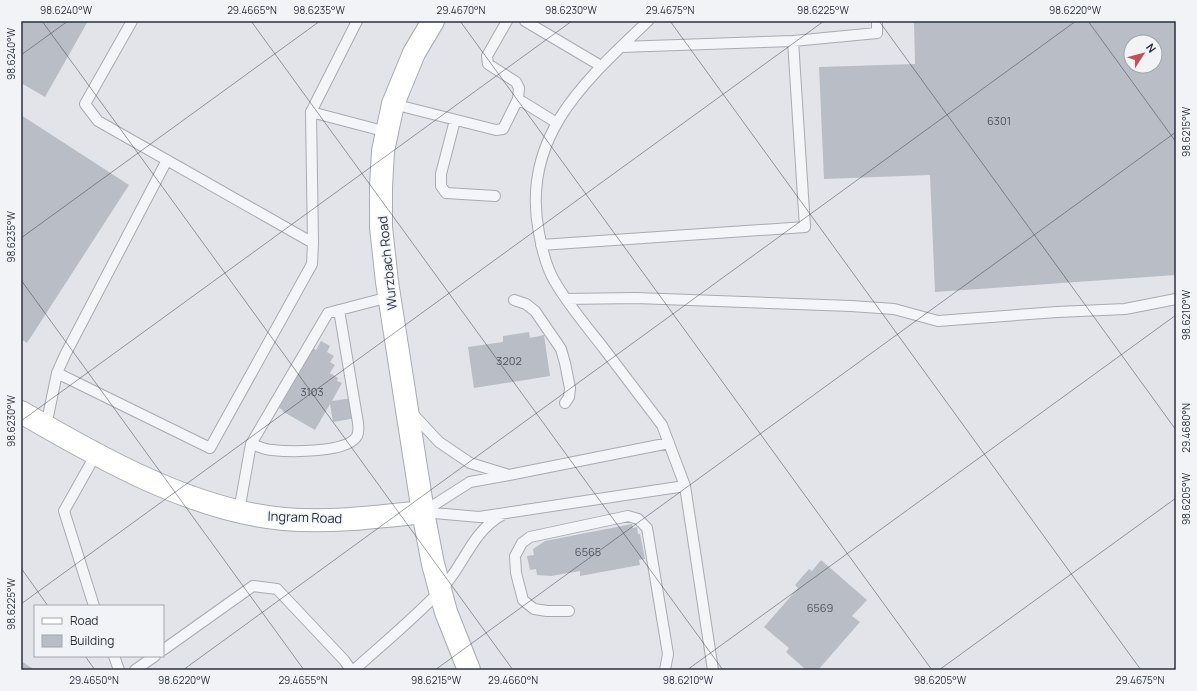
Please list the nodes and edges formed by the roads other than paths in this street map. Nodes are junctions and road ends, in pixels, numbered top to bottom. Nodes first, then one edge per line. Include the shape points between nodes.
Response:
1 (132, 21) edge
2 (357, 21) edge
3 (432, 21) edge
4 (507, 21) edge
5 (525, 21) edge
6 (648, 21) edge
7 (877, 21) edge
8 (793, 41) junction
9 (621, 47) junction
10 (601, 66) junction
11 (518, 99) junction
12 (393, 104) junction
13 (310, 112) junction
14 (455, 120) junction
15 (557, 123) junction
16 (387, 132) junction
17 (167, 160) junction
18 (495, 196) dead end
19 (313, 244) junction
20 (541, 245) junction
21 (389, 297) junction
22 (1176, 298) edge
23 (566, 299) junction
24 (514, 300) dead end
25 (339, 310) junction
26 (57, 372) junction
27 (565, 402) dead end
28 (407, 408) junction
29 (21, 412) edge
30 (46, 426) junction
31 (669, 443) junction
32 (251, 444) junction
33 (96, 454) junction
34 (510, 475) junction
35 (685, 486) junction
36 (239, 511) junction
37 (423, 512) junction
38 (509, 512) junction
39 (440, 591) junction
40 (94, 605) edge
41 (569, 611) dead end
42 (164, 649) edge
43 (114, 657) edge
44 (154, 657) edge
45 (119, 670) edge
46 (135, 670) edge
47 (353, 670) edge
48 (469, 670) edge
49 (665, 670) edge
50 (713, 670) edge

1 - 17 lane via 85,104 98,121
2 - 13 lane
3 - 12 main road, Wurzbach Road via 414,53
4 - 11 lane via 487,56 488,64 516,82 519,88
5 - 10 lane
6 - 9 lane
7 - 8 lane via 877,33
8 - 9 lane
8 - 20 lane via 805,227
9 - 10 lane
10 - 15 lane via 578,92
11 - 14 lane via 503,129 496,130
11 - 15 lane
12 - 14 lane
12 - 16 main road, Wurzbach Road
13 - 16 lane
13 - 19 lane
14 - 18 lane via 441,174 441,186 446,193
15 - 20 lane via 546,143 537,172 536,221
16 - 21 main road, Wurzbach Road via 383,151 381,227
17 - 19 lane
17 - 26 lane
19 - 26 lane via 312,264 210,448
20 - 23 lane via 554,281
21 - 25 lane
21 - 28 main road, Wurzbach Road
22 - 23 lane via 1125,308 938,321 894,309 636,298
23 - 31 lane via 662,425
24 - 27 lane via 526,304 535,311 561,349 570,388 569,397
25 - 32 lane via 328,313
25 - 32 lane via 358,418 356,437 350,443 321,451 271,450
26 - 30 lane
28 - 34 lane via 439,442 470,464
28 - 37 main road, Wurzbach Road
29 - 30 main road, Ingram Road
30 - 33 main road, Ingram Road
31 - 34 lane
31 - 35 lane
32 - 36 lane
33 - 36 main road, Ingram Road via 180,493
33 - 40 lane via 64,511
34 - 37 lane via 470,482
35 - 38 lane
35 - 50 lane
36 - 37 main road, Ingram Road via 282,519 314,520
37 - 38 lane via 479,516
37 - 39 main road
38 - 39 lane via 493,520 483,529
39 - 47 lane
39 - 48 main road
41 - 49 lane via 534,609 523,600 516,573 515,556 522,543 537,535 628,516 638,519 647,528 668,654
42 - 47 lane via 253,586 277,589
43 - 45 lane
44 - 46 lane

